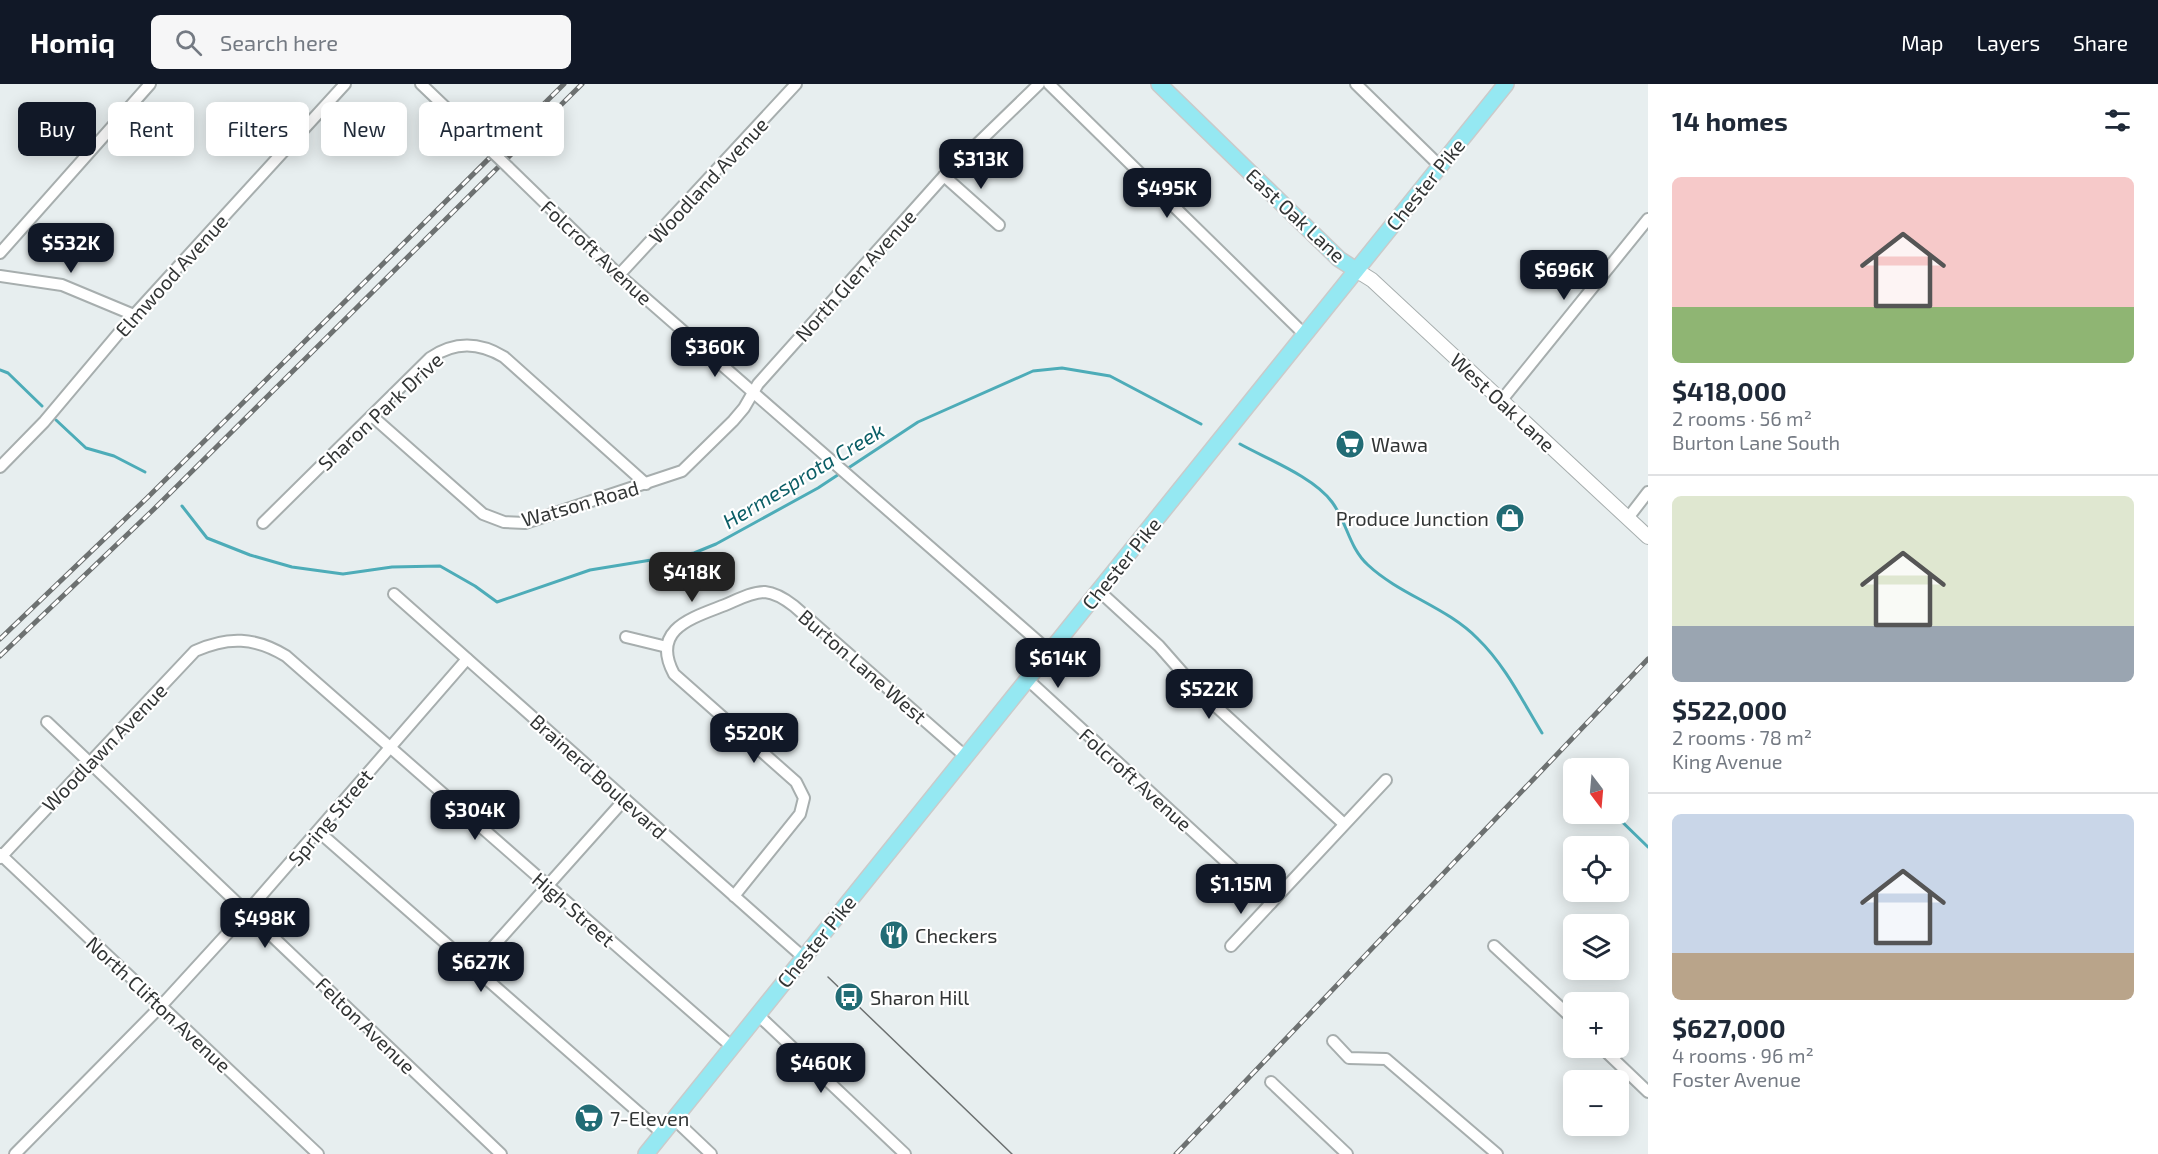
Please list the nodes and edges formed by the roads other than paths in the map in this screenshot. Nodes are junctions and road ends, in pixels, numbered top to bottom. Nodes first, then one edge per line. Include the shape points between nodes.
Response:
1 (150, 84) edge
2 (345, 84) edge
3 (421, 84) edge
4 (796, 84) edge
5 (1038, 84) edge
6 (1049, 84) edge
7 (1159, 84) edge
8 (1356, 84) edge
9 (1506, 84) edge
10 (1440, 166) junction
11 (944, 176) junction
12 (1648, 219) edge
13 (999, 225) dead end
14 (0, 253) edge
15 (1356, 270) junction
16 (619, 275) junction
17 (0, 276) edge
18 (134, 315) junction
19 (1304, 334) junction
20 (753, 392) junction
21 (1501, 401) junction
22 (372, 416) junction
23 (0, 467) edge
24 (646, 484) junction
25 (1648, 492) edge
26 (1628, 518) junction
27 (263, 523) dead end
28 (1648, 537) edge
29 (1098, 590) junction
30 (394, 594) dead end
31 (626, 637) dead end
32 (213, 643) joint
33 (667, 646) junction
34 (1049, 651) junction
35 (467, 659) junction
36 (1027, 679) junction
37 (47, 722) dead end
38 (389, 746) junction
39 (965, 756) junction
40 (89, 762) junction
41 (1386, 780) dead end
42 (625, 799) junction
43 (1344, 824) junction
44 (319, 832) junction
45 (1, 856) edge
46 (548, 885) junction
47 (734, 896) junction
48 (1271, 903) junction
49 (247, 912) junction
50 (1231, 946) dead end
51 (1494, 946) dead end
52 (803, 957) junction
53 (474, 968) junction
54 (161, 1006) junction
55 (1563, 1010) edge
56 (757, 1014) junction
57 (1333, 1041) dead end
58 (731, 1046) junction
59 (1613, 1058) edge
60 (1270, 1082) dead end
61 (1648, 1092) edge
62 (673, 1118) junction
63 (662, 1133) junction
64 (15, 1154) edge
65 (318, 1154) edge
66 (501, 1154) edge
67 (646, 1154) edge
68 (711, 1154) edge
69 (905, 1154) edge
70 (1347, 1154) edge
71 (1497, 1154) edge

1 - 14 street
2 - 18 street, Elmwood Avenue
3 - 16 street, Folcroft Avenue, bridge
4 - 16 street, Woodland Avenue
5 - 11 street, North Glen Avenue
6 - 19 street
7 - 15 main road, East Oak Lane via 1339,259
8 - 10 street
9 - 10 main road, Chester Pike
10 - 15 main road, Chester Pike
11 - 13 street
11 - 20 street, North Glen Avenue
12 - 21 street
15 - 19 main road, Chester Pike
15 - 21 main road, West Oak Lane via 1372,280
16 - 20 street, Folcroft Avenue
17 - 18 street via 62,285
18 - 23 street, Elmwood Avenue via 44,422
19 - 29 main road, Chester Pike
20 - 24 street, Watson Road via 738,415 695,461 682,471
20 - 34 street, Folcroft Avenue
21 - 26 main road, West Oak Lane
22 - 24 street, Watson Road via 478,510 496,520 525,522
22 - 24 street, Sharon Park Drive via 439,352 466,345 487,347 512,363
22 - 27 street, Sharon Park Drive
25 - 26 street
26 - 28 main road, West Oak Lane
29 - 34 main road, Chester Pike
29 - 43 street via 1159,646 1196,688
30 - 35 street, Brainerd Boulevard
31 - 33 street
32 - 38 street, High Street via 247,640 272,647
32 - 40 street, Woodlawn Avenue via 195,651
33 - 39 street, Burton Lane West via 673,632 685,621 753,594 772,593 789,602
33 - 47 street via 669,664 677,678 796,782 804,798 800,814
34 - 36 main road, Chester Pike
35 - 38 street, Spring Street
35 - 42 street, Brainerd Boulevard
36 - 39 main road, Chester Pike
36 - 48 street, Folcroft Avenue
37 - 40 street, Felton Avenue
38 - 44 street, Spring Street
38 - 46 street, High Street
39 - 52 main road, Chester Pike
40 - 45 street, Woodlawn Avenue
40 - 49 street, Felton Avenue
41 - 43 street
42 - 46 street
42 - 47 street, Brainerd Boulevard
43 - 48 street
44 - 49 street, Spring Street
44 - 53 street
45 - 54 street, North Clifton Avenue
46 - 53 street
46 - 58 street, High Street
47 - 52 street, Brainerd Boulevard
48 - 50 street
49 - 54 street, Spring Street
49 - 66 street, Felton Avenue
51 - 55 street
52 - 56 main road, Chester Pike
53 - 63 street
54 - 64 street, Spring Street
54 - 65 street, North Clifton Avenue
56 - 58 main road, Chester Pike
56 - 69 street
57 - 71 street via 1349,1058 1386,1059
58 - 62 main road, Chester Pike
59 - 61 street
60 - 70 street
62 - 63 main road, Chester Pike
62 - 68 street
63 - 67 main road, Chester Pike

